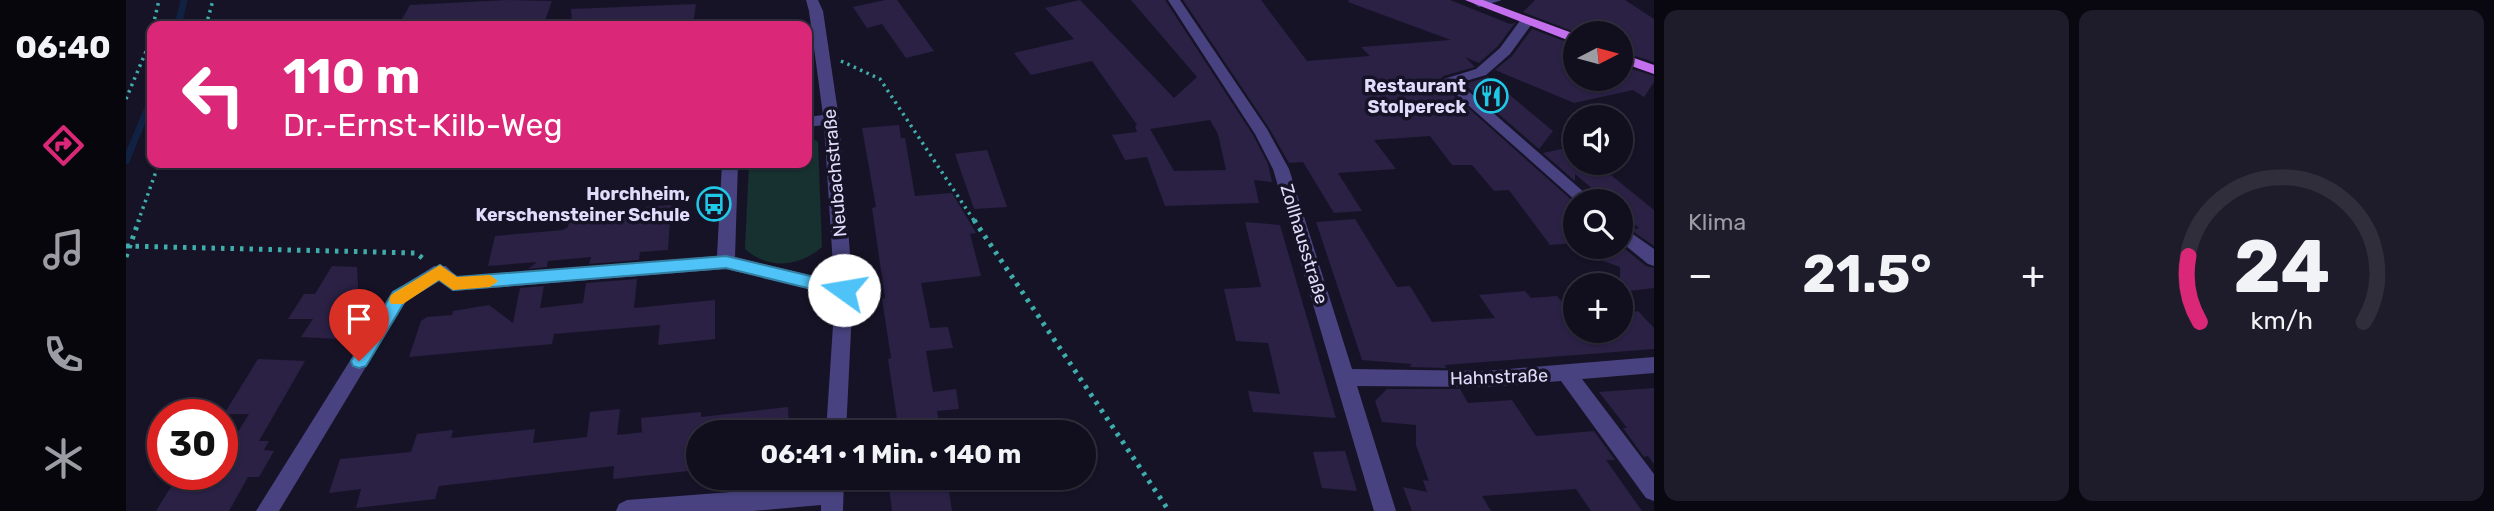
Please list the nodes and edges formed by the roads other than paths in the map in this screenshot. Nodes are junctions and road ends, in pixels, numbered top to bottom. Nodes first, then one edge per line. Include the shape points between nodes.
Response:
1 (812, 0) edge
2 (1174, 0) edge
3 (1496, 0) edge
4 (1475, 1) edge
5 (1527, 21) junction
6 (1563, 34) edge
7 (1633, 62) edge
8 (1654, 70) edge
9 (831, 119) junction
10 (812, 121) edge
11 (730, 168) edge
12 (1572, 189) edge
13 (1633, 242) edge
14 (1654, 259) edge
15 (726, 262) junction
16 (844, 290) junction
17 (1654, 365) edge
18 (1567, 374) junction
19 (1344, 377) junction
20 (837, 420) edge
21 (1654, 491) edge
22 (833, 494) edge
23 (267, 511) edge
24 (627, 511) edge
25 (1385, 511) edge

1 - 9 street, Neubachstraße
2 - 19 street, Zollhausstraße via 1281,169
3 - 4 street
4 - 5 main road
5 - 6 main road
5 - 12 street via 1481,72 1449,82
7 - 8 main road
9 - 10 street
9 - 16 street, Neubachstraße
11 - 15 street
13 - 14 street
15 - 16 street
15 - 23 street via 453,284 440,271 399,297
16 - 20 street, Neubachstraße
17 - 18 street, Hahnstraße
18 - 19 street, Hahnstraße via 1485,379
18 - 21 street
19 - 25 street, Zollhausstraße
22 - 24 street

